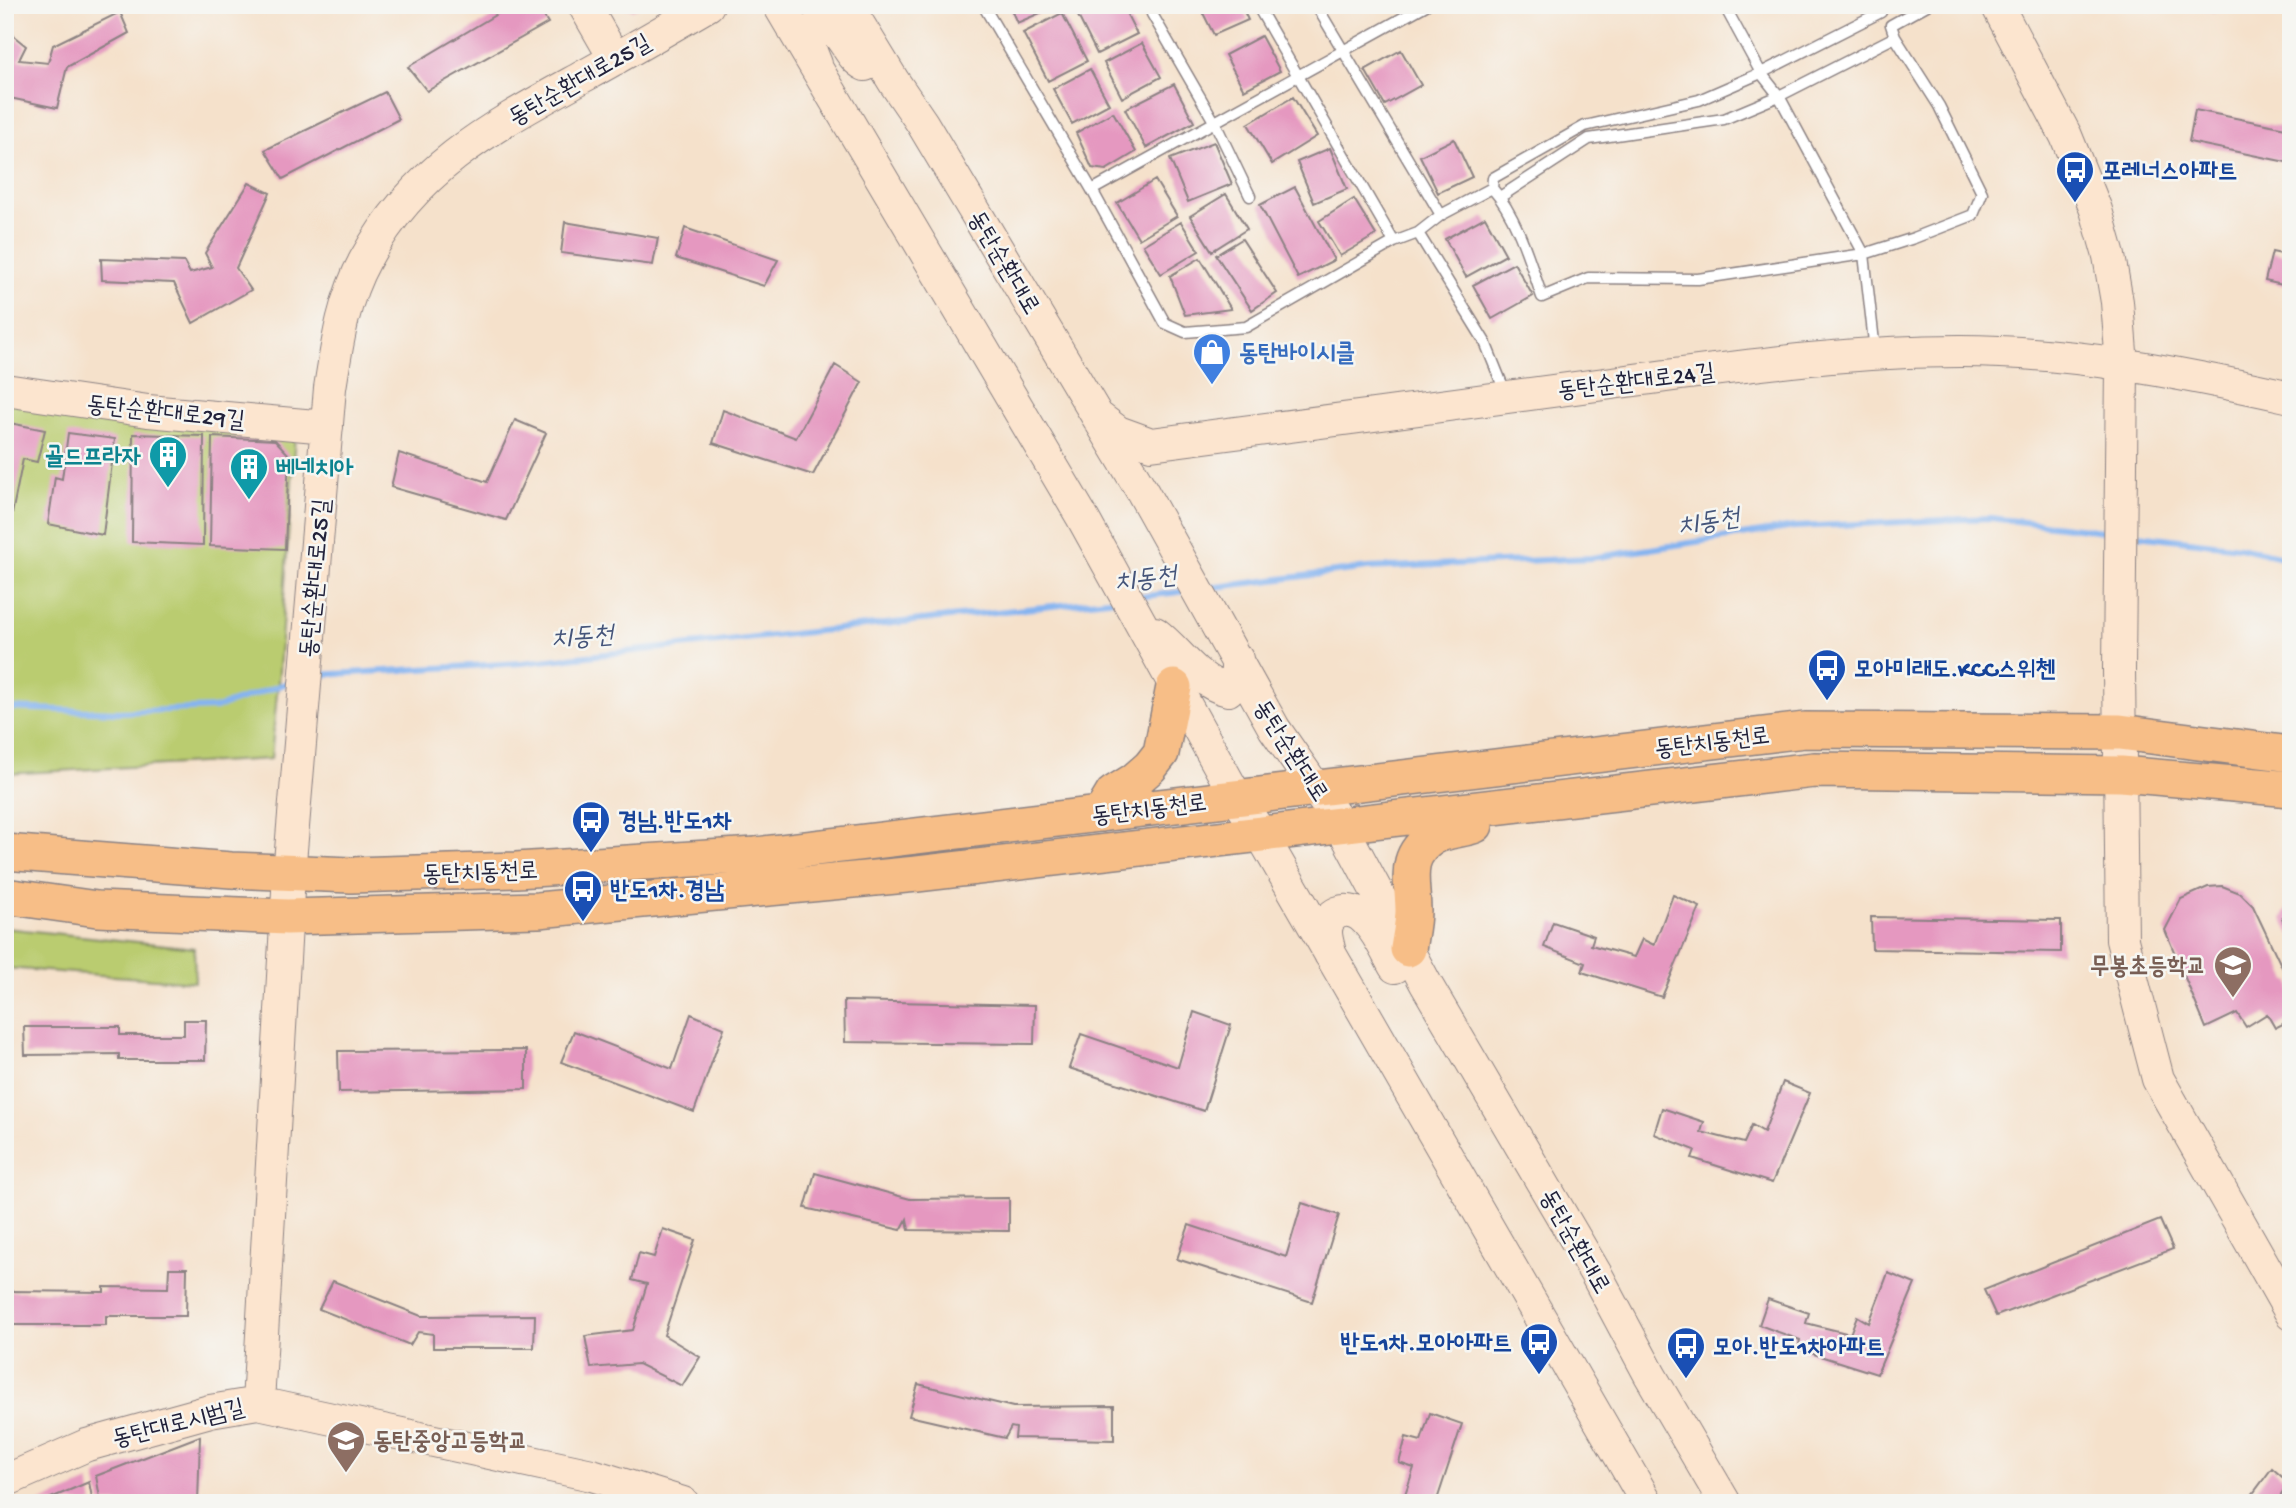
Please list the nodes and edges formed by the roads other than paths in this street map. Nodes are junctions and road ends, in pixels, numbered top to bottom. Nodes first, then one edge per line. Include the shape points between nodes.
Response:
1 (584, 5) edge
2 (708, 5) edge
3 (779, 5) edge
4 (847, 5) edge
5 (983, 5) edge
6 (1257, 5) edge
7 (1316, 5) edge
8 (1426, 5) edge
9 (1724, 5) edge
10 (1927, 5) edge
11 (1997, 5) edge
12 (1879, 9) edge
13 (1152, 14) dead end
14 (1891, 25) junction
15 (1895, 37) junction
16 (1342, 52) junction
17 (615, 59) junction
18 (1761, 73) junction
19 (1298, 77) junction
20 (894, 82) junction
21 (823, 83) junction
22 (1779, 96) junction
23 (1215, 123) junction
24 (1492, 188) junction
25 (1093, 190) junction
26 (1251, 196) dead end
27 (1500, 197) junction
28 (1441, 215) junction
29 (1418, 233) junction
30 (1394, 242) junction
31 (1864, 254) junction
32 (1876, 354) junction
33 (2122, 365) junction
34 (5, 390) edge
35 (1507, 397) junction
36 (2291, 397) edge
37 (1099, 418) junction
38 (327, 426) junction
39 (1151, 444) junction
40 (1148, 501) junction
41 (1138, 619) junction
42 (1242, 669) junction
43 (1174, 687) junction
44 (2120, 732) junction
45 (2291, 754) edge
46 (2121, 774) junction
47 (1316, 788) junction
48 (2291, 789) edge
49 (1237, 798) junction
50 (1489, 808) junction
51 (1101, 814) junction
52 (1341, 825) junction
53 (1261, 834) junction
54 (5, 852) edge
55 (289, 874) junction
56 (5, 896) edge
57 (287, 917) junction
58 (1408, 949) junction
59 (1331, 956) junction
60 (1426, 984) junction
61 (2291, 1313) edge
62 (258, 1403) junction
63 (5, 1481) edge
64 (683, 1503) edge
65 (1647, 1503) edge
66 (1725, 1503) edge

1 - 17 street
2 - 17 street, 동탄순환대로25길
3 - 21 street
4 - 20 street, 동탄순환대로
5 - 25 lane
6 - 19 lane
7 - 16 lane
8 - 16 lane
9 - 18 lane
10 - 14 lane
11 - 33 street via 2066,136 2096,210 2117,302
12 - 14 lane
12 - 18 lane
13 - 23 lane
14 - 15 lane
15 - 22 lane
15 - 31 lane via 1940,106 1982,193 1973,215
16 - 19 lane
16 - 28 lane
17 - 38 street, 동탄순환대로25길 via 471,142 424,180 402,206 370,252 351,292 336,346
18 - 22 lane
18 - 24 lane via 1699,100 1585,126 1493,178
19 - 23 lane
19 - 30 lane
20 - 21 street via 857,62 835,29 826,25 810,33 808,46
20 - 37 street, 동탄순환대로
21 - 41 street via 1081,515
22 - 27 lane via 1724,119 1589,139
22 - 31 lane
23 - 25 lane
23 - 26 lane
24 - 27 lane
24 - 28 lane
25 - 30 lane via 1165,323 1185,332 1247,327
27 - 31 lane via 1542,297 1588,278 1698,279
28 - 29 lane
29 - 30 lane
29 - 35 lane via 1485,342
31 - 32 lane
32 - 33 street, 동탄순환대로24길 via 2023,353
32 - 35 street, 동탄순환대로24길
33 - 36 street, 동탄순환대로24길
33 - 44 street
34 - 38 street, 동탄순환대로29길 via 148,411
35 - 39 street, 동탄순환대로24길
37 - 39 street via 1118,432
37 - 40 street, 동탄순환대로
38 - 55 street, 동탄순환대로25길
39 - 40 street
40 - 42 street, 동탄순환대로
41 - 42 street via 1218,688 1228,690
41 - 43 street
42 - 47 street, 동탄순환대로 via 1274,728
43 - 49 street
43 - 51 main road via 1161,753 1134,781 1113,794
44 - 45 main road, 동탄치동천로
44 - 46 street
44 - 47 main road, 동탄치동천로 via 1805,730
46 - 48 main road, 동탄치동천로
46 - 50 main road, 동탄치동천로 via 1814,770
46 - 61 street via 2122,940 2158,1079
47 - 49 main road, 동탄치동천로
47 - 52 street, 동탄순환대로
49 - 51 main road, 동탄치동천로
49 - 53 street
50 - 52 main road, 동탄치동천로
50 - 58 main road via 1474,826 1434,836 1411,864 1413,912
51 - 55 main road, 동탄치동천로 via 756,855 516,870
52 - 53 main road, 동탄치동천로
52 - 58 street, 동탄순환대로
53 - 57 main road, 동탄치동천로 via 538,911
53 - 59 street
54 - 55 main road, 동탄치동천로
55 - 57 street, 동탄순환대로25길
56 - 57 main road, 동탄치동천로 via 97,909
57 - 62 street, 동탄순환대로25길
58 - 60 street, 동탄순환대로
59 - 60 street via 1328,922 1337,912 1349,910 1374,932 1399,973
59 - 65 street
60 - 66 street, 동탄순환대로
62 - 63 street, 동탄대로시범길 via 209,1411 87,1445
62 - 64 street, 동탄대로시범길 via 592,1475

